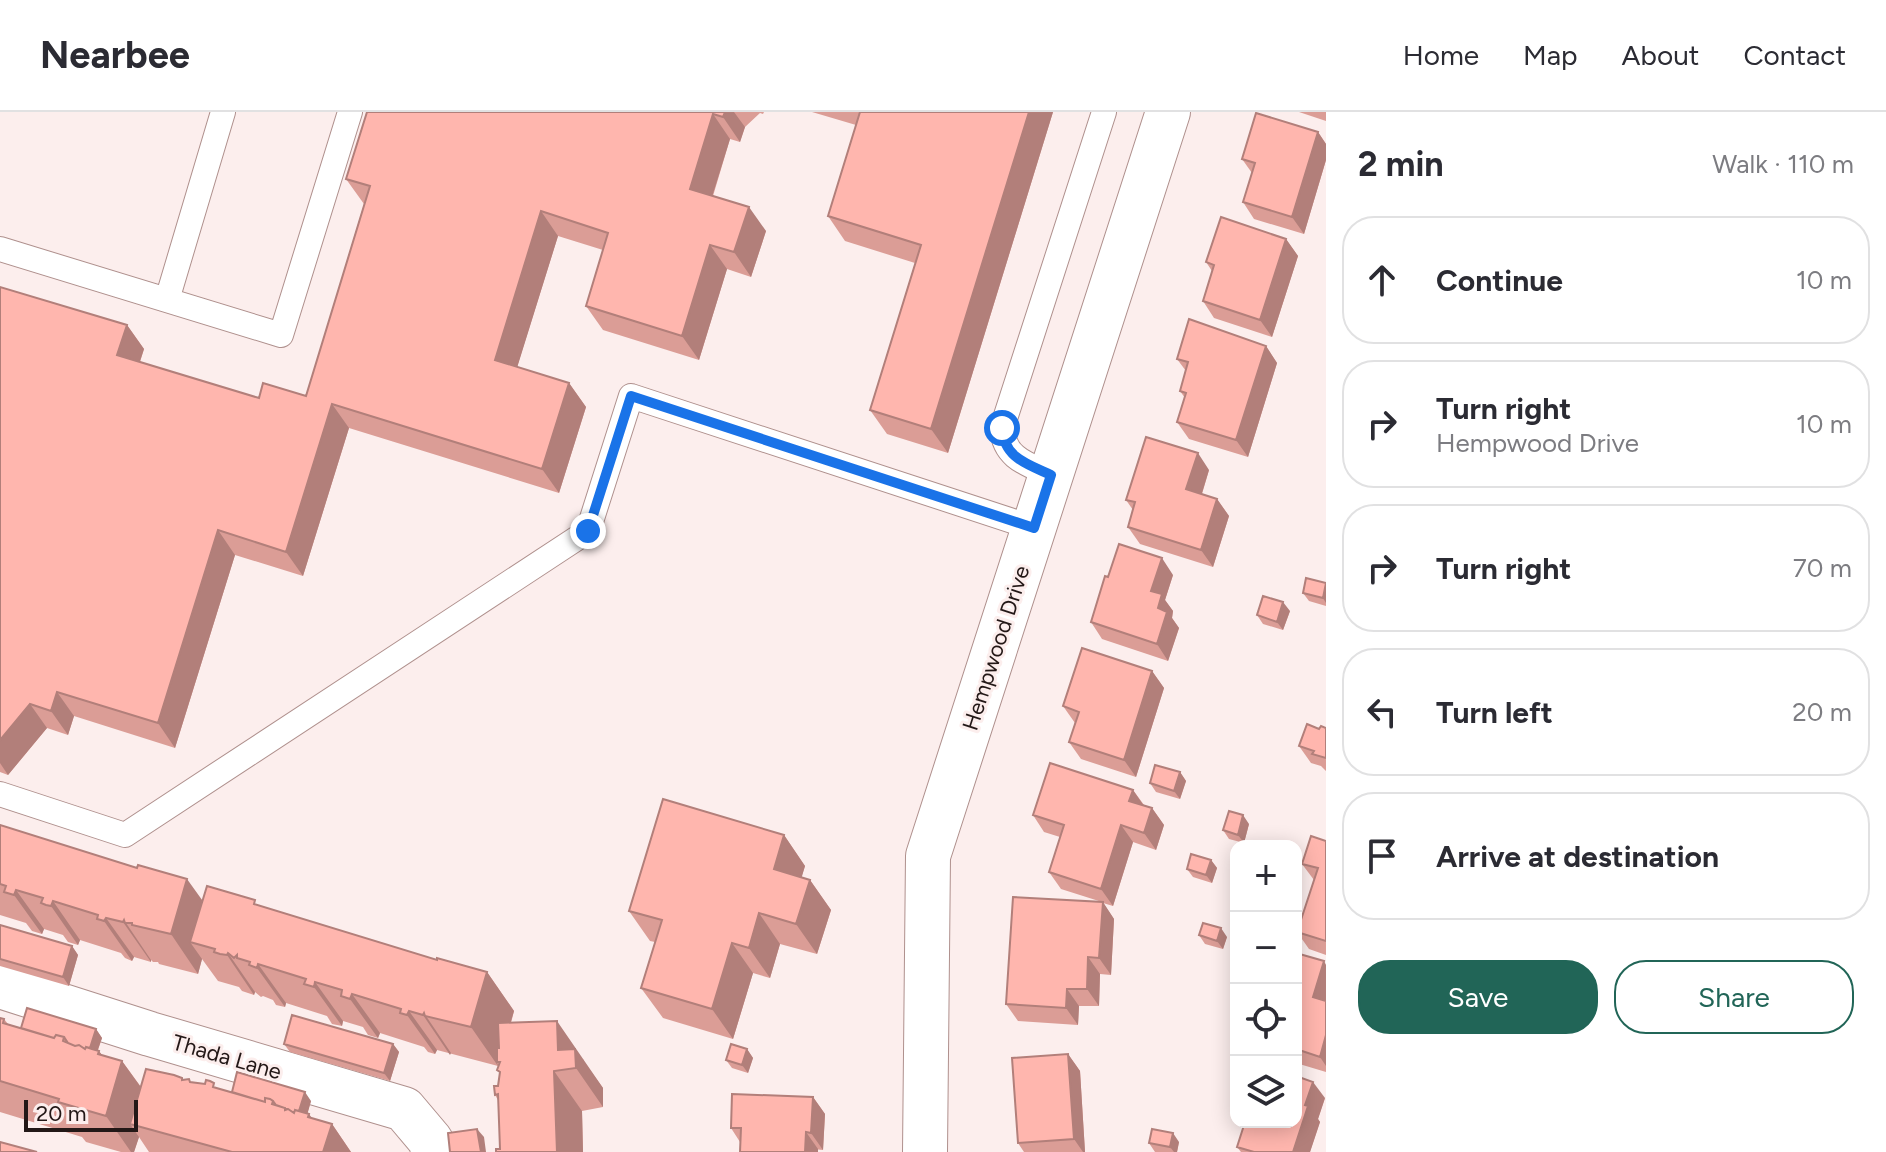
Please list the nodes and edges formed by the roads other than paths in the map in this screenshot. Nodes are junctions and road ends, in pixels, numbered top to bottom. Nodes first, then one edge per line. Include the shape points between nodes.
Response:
1 (223, 112) edge
2 (350, 112) edge
3 (1104, 112) edge
4 (1168, 112) edge
5 (0, 249) edge
6 (167, 300) junction
7 (1051, 475) junction
8 (1034, 528) junction
9 (0, 794) edge
10 (0, 986) edge
11 (433, 1152) edge
12 (925, 1152) edge

1 - 6 lane
2 - 6 lane via 281,335
3 - 7 lane via 1002,428 1012,455
4 - 7 street, Hempwood Drive
5 - 6 lane
7 - 8 street, Hempwood Drive
8 - 9 lane via 631,396 588,531 125,835
8 - 12 street, Hempwood Drive via 928,856
10 - 11 street, Thada Lane via 404,1109 431,1141

